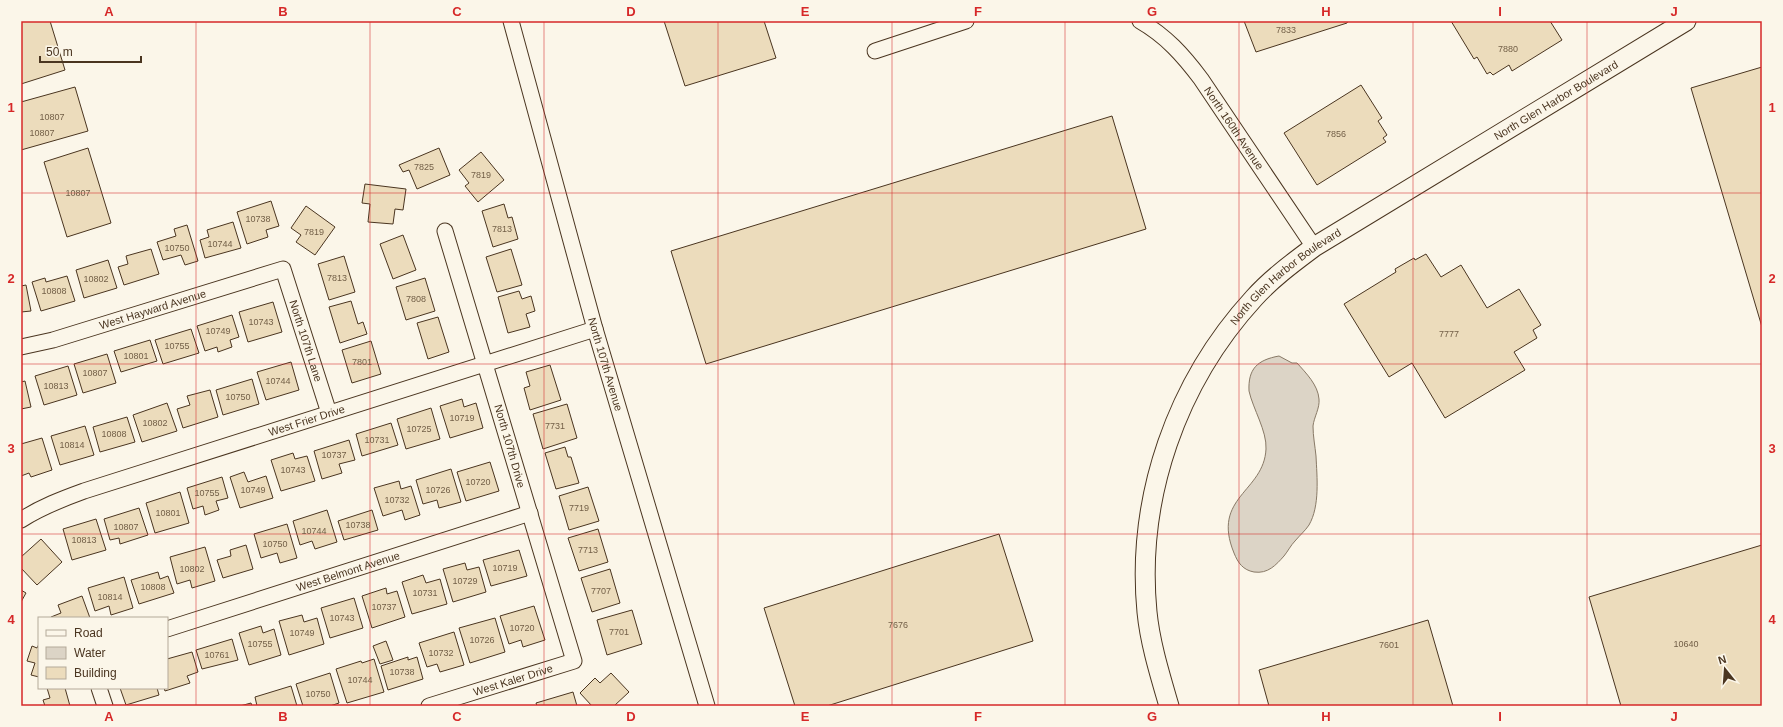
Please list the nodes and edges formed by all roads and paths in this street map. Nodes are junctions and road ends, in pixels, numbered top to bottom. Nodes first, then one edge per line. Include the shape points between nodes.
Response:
1 (510, 21) edge
2 (966, 21) edge
3 (1140, 21) edge
4 (1686, 21) edge
5 (875, 51) dead end
6 (445, 231) dead end
7 (1314, 247) junction
8 (283, 269) joint
9 (595, 329) junction
10 (21, 347) edge
11 (486, 363) junction
12 (329, 413) junction
13 (530, 513) junction
14 (21, 520) edge
15 (168, 629) edge
16 (574, 660) joint
17 (99, 689) edge
18 (105, 706) edge
19 (429, 706) edge
20 (707, 706) edge
21 (1169, 706) edge

1 - 9 street, North 107th Avenue
2 - 5 street
3 - 7 street, North 160th Avenue via 1182,54
4 - 7 main road, North Glen Harbor Boulevard
6 - 11 street, North 107th Drive
7 - 21 main road, North Glen Harbor Boulevard via 1255,297 1203,365 1177,419 1161,462 1146,539 1145,577 1154,648
8 - 10 street, West Hayward Avenue via 53,340
8 - 12 street, North 107th Lane
9 - 11 street, West Frier Drive
9 - 20 street, North 107th Avenue
11 - 12 street, West Frier Drive
11 - 13 street, North 107th Drive
12 - 14 street, West Frier Drive via 84,491 56,501
13 - 15 street, West Belmont Avenue
13 - 16 street, North 107th Drive
16 - 19 street, West Kaler Drive
17 - 18 street

